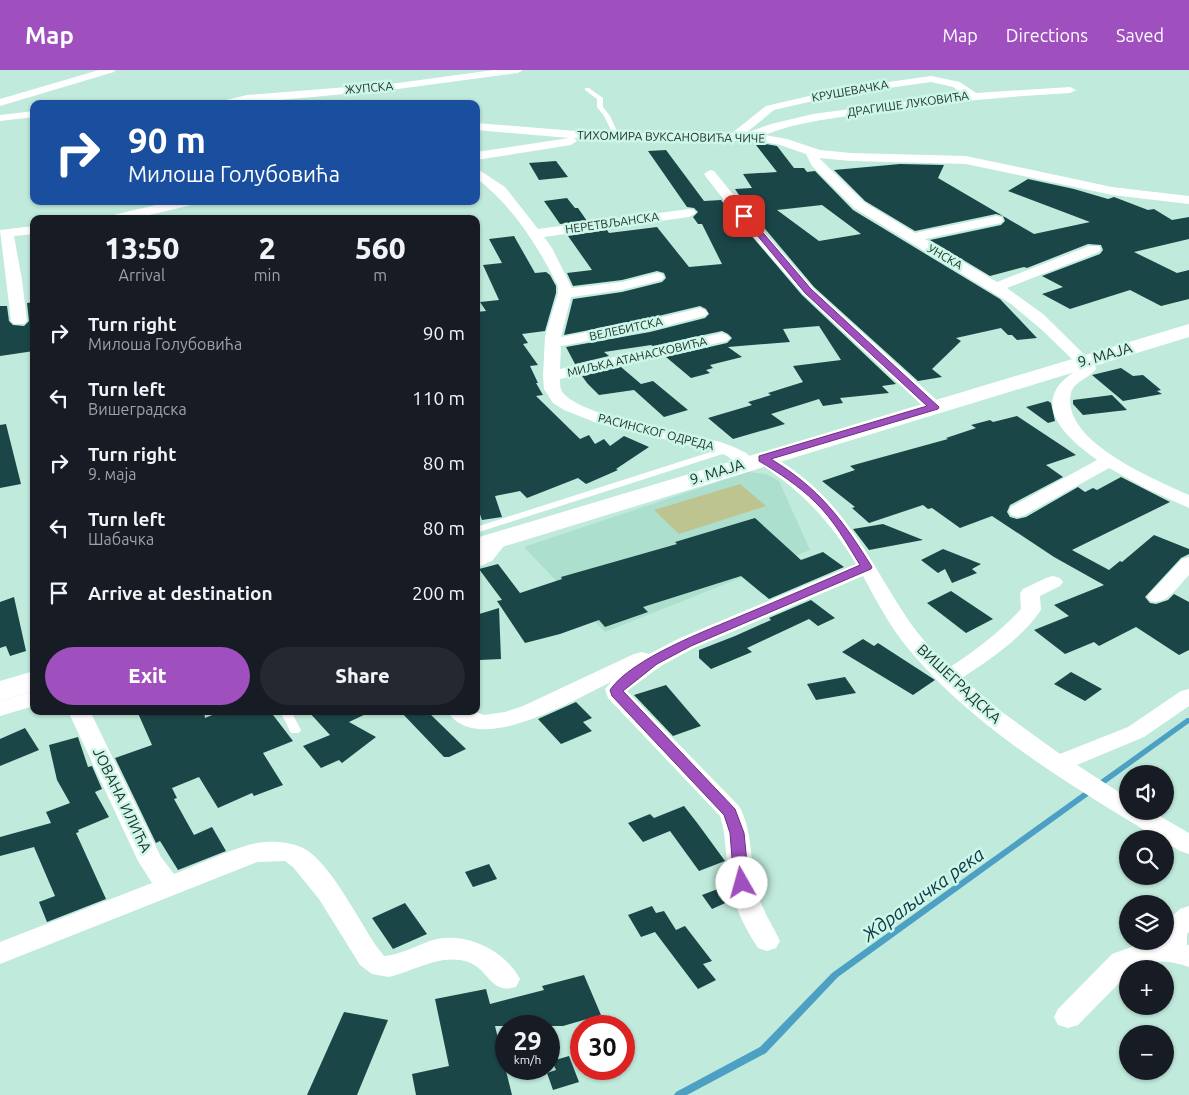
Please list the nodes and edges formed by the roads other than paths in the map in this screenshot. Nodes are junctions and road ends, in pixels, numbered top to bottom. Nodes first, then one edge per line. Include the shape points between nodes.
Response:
1 (110, 70) edge
2 (518, 70) edge
3 (587, 89) dead end
4 (1070, 90) dead end
5 (972, 95) junction
6 (238, 100) edge
7 (0, 103) edge
8 (30, 114) edge
9 (0, 118) edge
10 (480, 126) edge
11 (548, 132) junction
12 (736, 136) junction
13 (750, 136) junction
14 (617, 137) junction
15 (601, 138) junction
16 (540, 147) junction
17 (812, 153) junction
18 (480, 155) edge
19 (710, 174) dead end
20 (480, 175) edge
21 (1189, 200) edge
22 (174, 205) edge
23 (689, 213) dead end
24 (131, 215) edge
25 (996, 220) dead end
26 (30, 230) edge
27 (4, 233) edge
28 (534, 234) junction
29 (912, 238) junction
30 (1094, 249) dead end
31 (657, 278) dead end
32 (996, 287) junction
33 (566, 293) junction
34 (700, 313) dead end
35 (19, 321) dead end
36 (1189, 330) edge
37 (722, 338) dead end
38 (552, 343) junction
39 (1083, 361) junction
40 (551, 376) junction
41 (934, 407) junction
42 (726, 450) junction
43 (755, 461) junction
44 (1109, 462) junction
45 (1189, 502) edge
46 (1018, 512) dead end
47 (484, 539) edge
48 (480, 560) edge
49 (1189, 564) edge
50 (867, 567) junction
51 (1053, 582) dead end
52 (1157, 597) dead end
53 (653, 661) junction
54 (949, 678) junction
55 (30, 683) edge
56 (0, 691) edge
57 (1189, 696) edge
58 (30, 699) edge
59 (0, 709) edge
60 (81, 715) edge
61 (287, 715) edge
62 (462, 715) edge
63 (295, 730) dead end
64 (1057, 764) junction
65 (1119, 803) edge
66 (1147, 820) edge
67 (1189, 845) edge
68 (169, 886) junction
69 (1189, 916) edge
70 (767, 940) dead end
71 (0, 953) edge
72 (1181, 954) edge
73 (506, 979) dead end
74 (1068, 1017) dead end

1 - 7 street
2 - 6 street, ЖУПСКА via 398,86
3 - 14 lane via 600,98 600,108
4 - 5 street, ДРАГИШЕ ЛУКОВИЋА
5 - 12 street, КРУШЕВАЧКА via 956,84 930,79 839,92 770,108
5 - 13 street, ДРАГИШЕ ЛУКОВИЋА via 836,114
8 - 9 street
10 - 11 street, ТИХОМИРА ВУКСАНОВИЋА ЧИЧЕ
11 - 15 street, ТИХОМИРА ВУКСАНОВИЋА ЧИЧЕ
11 - 16 street via 550,138
12 - 13 street, ТИХОМИРА ВУКСАНОВИЋА ЧИЧЕ
12 - 14 street, ТИХОМИРА ВУКСАНОВИЋА ЧИЧЕ
13 - 17 street, ТИХОМИРА ВУКСАНОВИЋА ЧИЧЕ
14 - 15 street, ТИХОМИРА ВУКСАНОВИЋА ЧИЧЕ
15 - 16 street
16 - 18 street
17 - 21 street, ТИХОМИРА ВУКСАНОВИЋА ЧИЧЕ via 966,160 1127,194
17 - 29 street, УНСКА via 810,155 816,163 859,205
19 - 41 street via 808,291
20 - 28 street via 506,197
22 - 24 street
23 - 28 street, НЕРЕТВЉАНСКА
25 - 29 street
26 - 27 street
27 - 35 street via 15,280
28 - 33 street via 562,278
29 - 32 street, УНСКА
30 - 32 street
31 - 33 street
32 - 39 street, УНСКА via 1025,306
33 - 38 street, РАСИНСКОГ ОДРЕДА
34 - 38 street, ВЕЛЕБИТСКА
36 - 39 main road, 9. МАЈА
37 - 40 street, МИЉКА АТАНАСКОВИЋА
38 - 40 street, РАСИНСКОГ ОДРЕДА
39 - 41 main road, 9. МАЈА
39 - 44 street via 1088,369 1063,392 1063,415 1076,436
40 - 42 street, РАСИНСКОГ ОДРЕДА via 552,389 559,399 588,415
41 - 43 main road, 9. МАЈА
42 - 43 street, РАСИНСКОГ ОДРЕДА
42 - 47 lane
43 - 47 main road, 9. МАЈА
43 - 50 street, ВИШЕГРАДСКА via 784,471 819,500 843,529
44 - 45 street
44 - 46 street
47 - 48 street via 485,557
49 - 52 street
50 - 53 street via 687,643
50 - 54 street, ВИШЕГРАДСКА via 903,628
51 - 54 street via 1030,593 1031,610 1007,635
53 - 62 street via 635,661 531,711 498,722 476,722
53 - 70 street via 618,686 616,693 730,812 737,833 748,908
54 - 64 street, ВИШЕГРАДСКА
55 - 56 main road
57 - 64 street via 1136,732
58 - 59 street
60 - 68 street, ЈОВАНА ИЛИЋА via 151,861
61 - 63 lane
64 - 65 street, ВИШЕГРАДСКА
66 - 67 street
68 - 71 street
68 - 73 street via 254,853 287,853 300,858 336,902 376,965 383,968 393,966 426,953 451,949 475,953 491,963
69 - 72 street via 1174,931
72 - 74 street via 1145,953 1122,962

